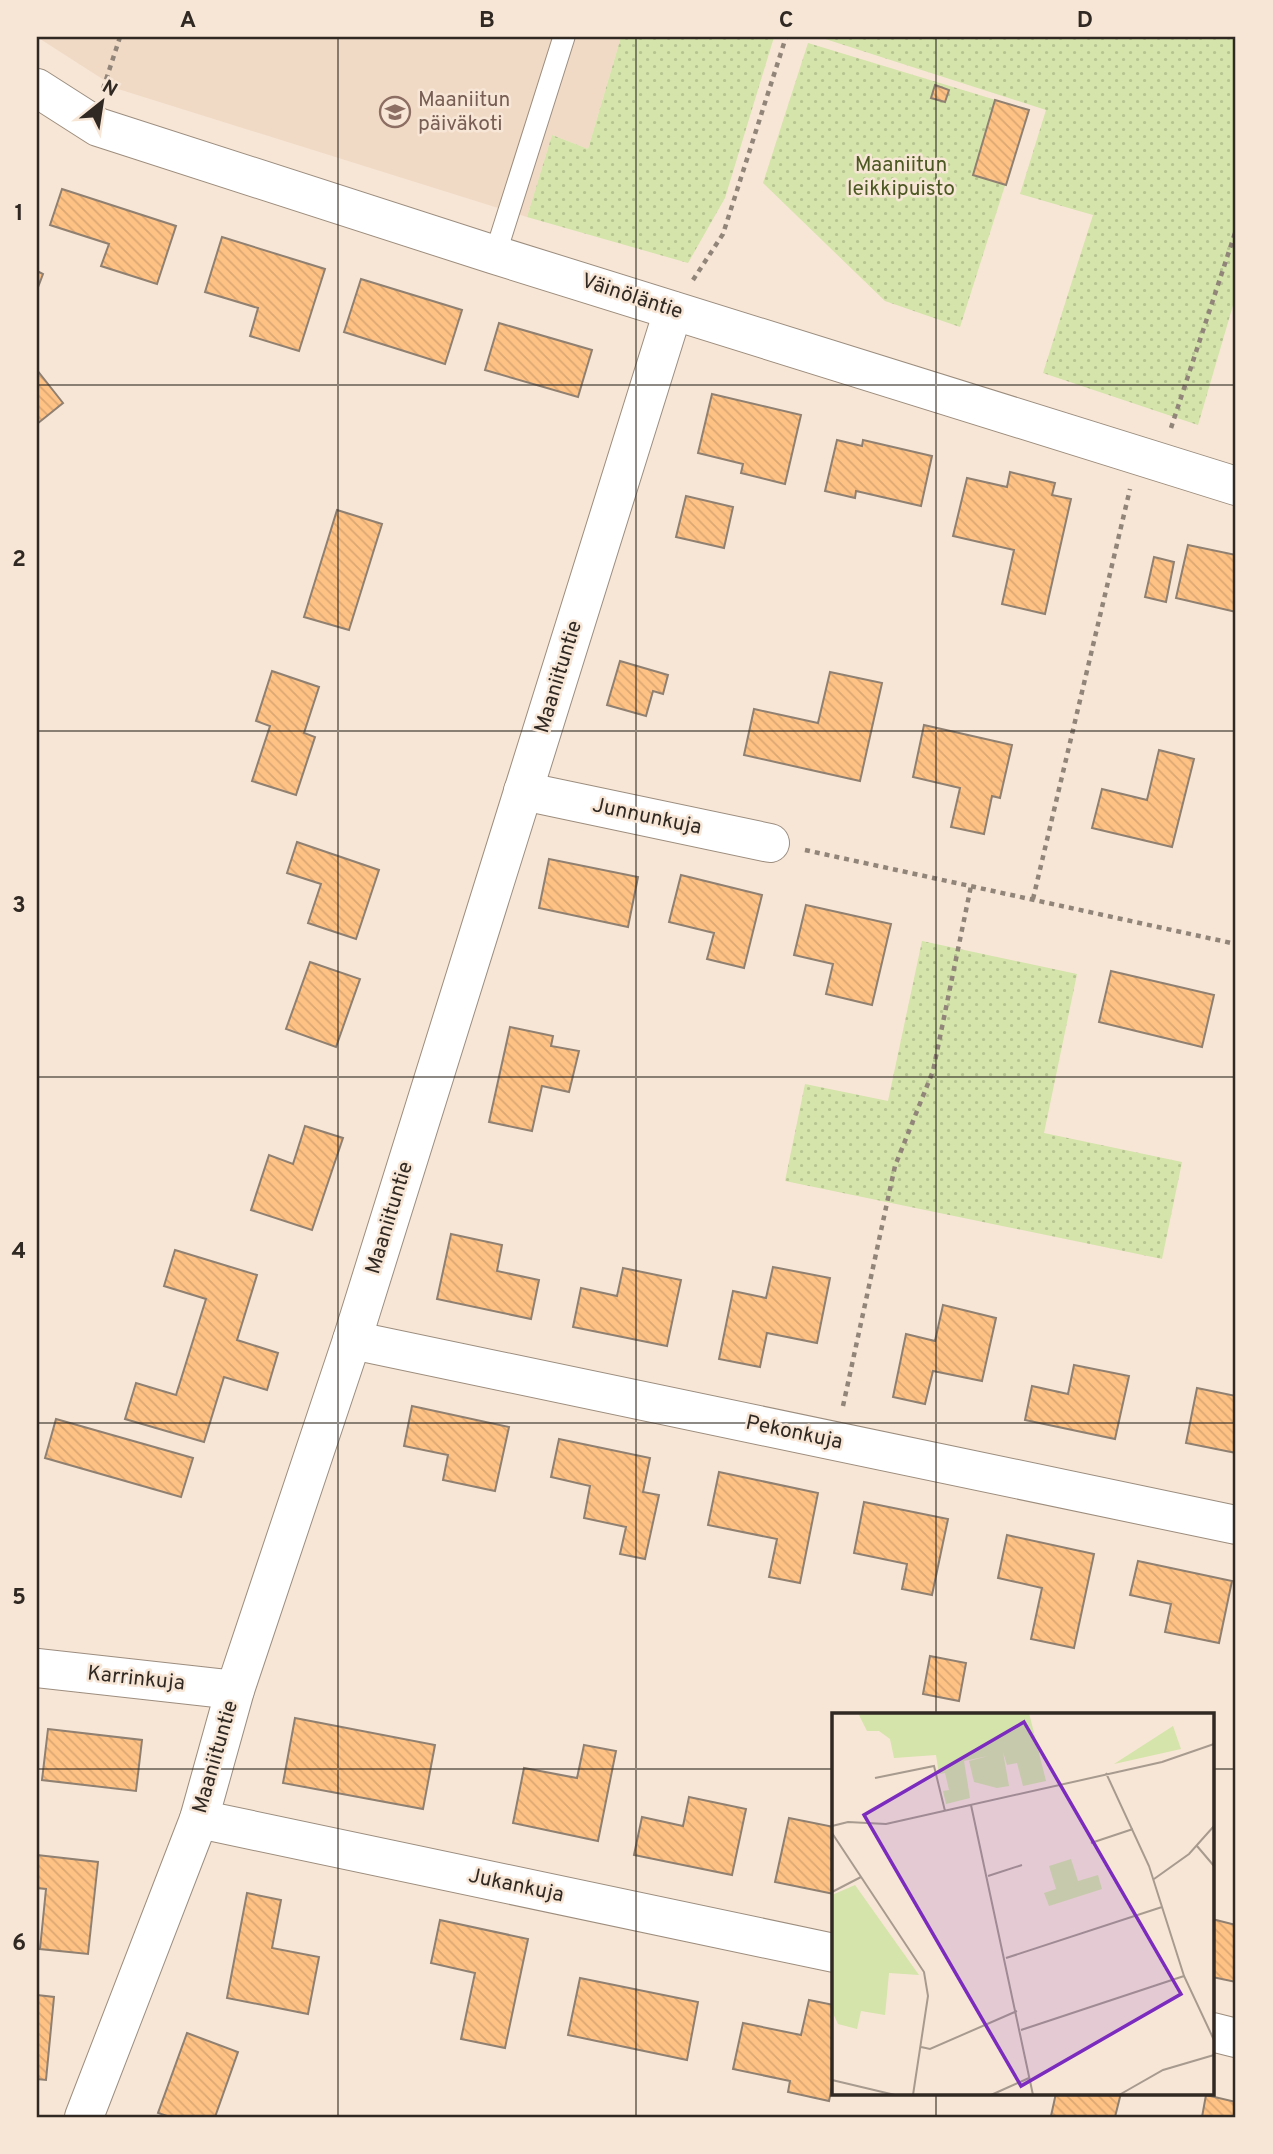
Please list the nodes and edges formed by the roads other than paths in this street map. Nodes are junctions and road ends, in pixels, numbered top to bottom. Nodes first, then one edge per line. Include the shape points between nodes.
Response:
1 (564, 37) edge
2 (37, 88) edge
3 (495, 255) junction
4 (673, 311) junction
5 (1236, 486) edge
6 (523, 790) junction
7 (769, 843) road end
8 (352, 1340) junction
9 (1236, 1525) edge
10 (37, 1668) edge
11 (235, 1690) junction
12 (199, 1818) junction
13 (832, 1953) edge
14 (1214, 2032) edge
15 (1236, 2038) edge
16 (84, 2117) edge

1 - 3 lane
2 - 3 street, Väinöläntie via 98,127
3 - 4 street, Väinöläntie
4 - 5 street, Väinöläntie
4 - 6 street, Maaniituntie
6 - 7 street, Junnunkuja
6 - 8 street, Maaniituntie
8 - 9 street, Pekonkuja
8 - 11 street, Maaniituntie
10 - 11 street, Karrinkuja
11 - 12 street, Maaniituntie
12 - 13 street, Jukankuja
12 - 16 street, Maaniituntie
14 - 15 street

